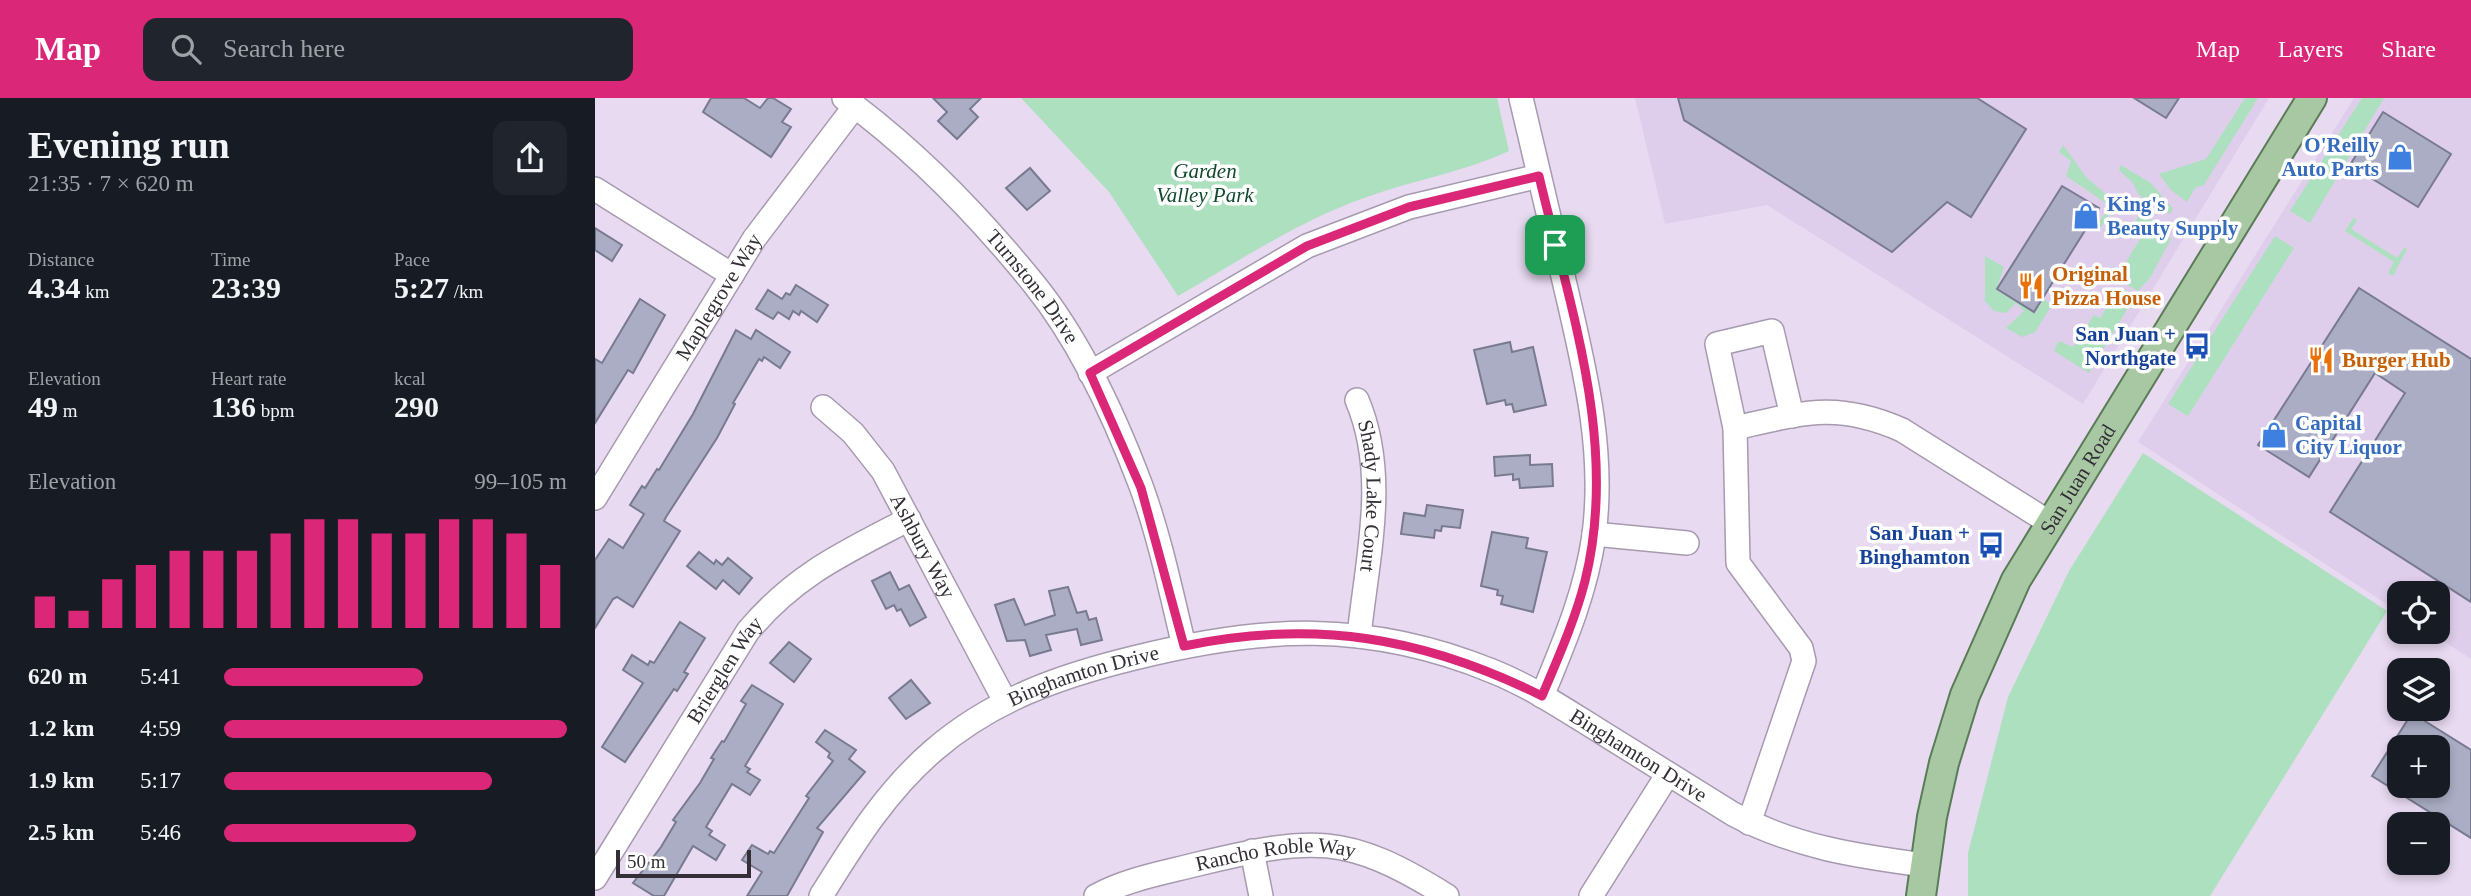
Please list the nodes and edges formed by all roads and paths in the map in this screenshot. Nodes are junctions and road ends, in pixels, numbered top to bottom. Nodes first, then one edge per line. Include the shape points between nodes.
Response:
1 (1521, 98) edge
2 (2312, 98) edge
3 (850, 102) edge
4 (1539, 176) junction
5 (595, 189) edge
6 (732, 275) junction
7 (1090, 373) junction
8 (1357, 400) dead end
9 (823, 407) dead end
10 (1792, 416) junction
11 (1735, 428) junction
12 (595, 498) edge
13 (909, 519) junction
14 (2050, 523) junction
15 (1594, 534) junction
16 (1687, 543) dead end
17 (1359, 636) junction
18 (1184, 646) junction
19 (1542, 696) junction
20 (1005, 701) junction
21 (1668, 774) junction
22 (1749, 823) junction
23 (1252, 851) junction
24 (1924, 865) junction
25 (595, 878) edge
26 (821, 896) edge
27 (1096, 896) edge
28 (1261, 896) edge
29 (1447, 896) edge
30 (1591, 896) edge
31 (1921, 896) edge

1 - 4 street
2 - 14 main road, San Juan Road
3 - 6 street, Maplegrove Way
3 - 7 street, Turnstone Drive via 935,177 1035,285
4 - 7 street via 1409,207 1307,246
4 - 15 street via 1593,411 1598,488
5 - 6 street
6 - 12 street, Maplegrove Way
7 - 18 street, Turnstone Drive via 1141,488
8 - 17 street, Shady Lake Court via 1369,430 1375,467
9 - 13 street, Ashbury Way via 864,445
10 - 11 street
10 - 11 street via 1772,331 1717,344
10 - 14 street via 1831,411 1879,420
11 - 22 street via 1738,564 1801,648 1804,661
13 - 20 street, Ashbury Way
13 - 25 street, Brierglen Way via 821,565 772,603 748,631
14 - 24 main road, San Juan Road via 2016,580 1965,695 1944,763
15 - 16 street
15 - 19 street via 1572,624
17 - 18 street, Binghamton Drive via 1257,634
17 - 19 street, Binghamton Drive via 1445,654
18 - 20 street, Binghamton Drive via 1070,674
19 - 21 street, Binghamton Drive
20 - 26 street, Binghamton Drive via 966,725 904,778 862,831
21 - 22 street, Binghamton Drive
21 - 30 street
22 - 24 street, Binghamton Drive via 1814,848
23 - 27 street, Rancho Roble Way via 1136,879
23 - 28 street
23 - 29 street, Rancho Roble Way via 1292,845 1348,848 1400,867
24 - 31 main road, San Juan Road

